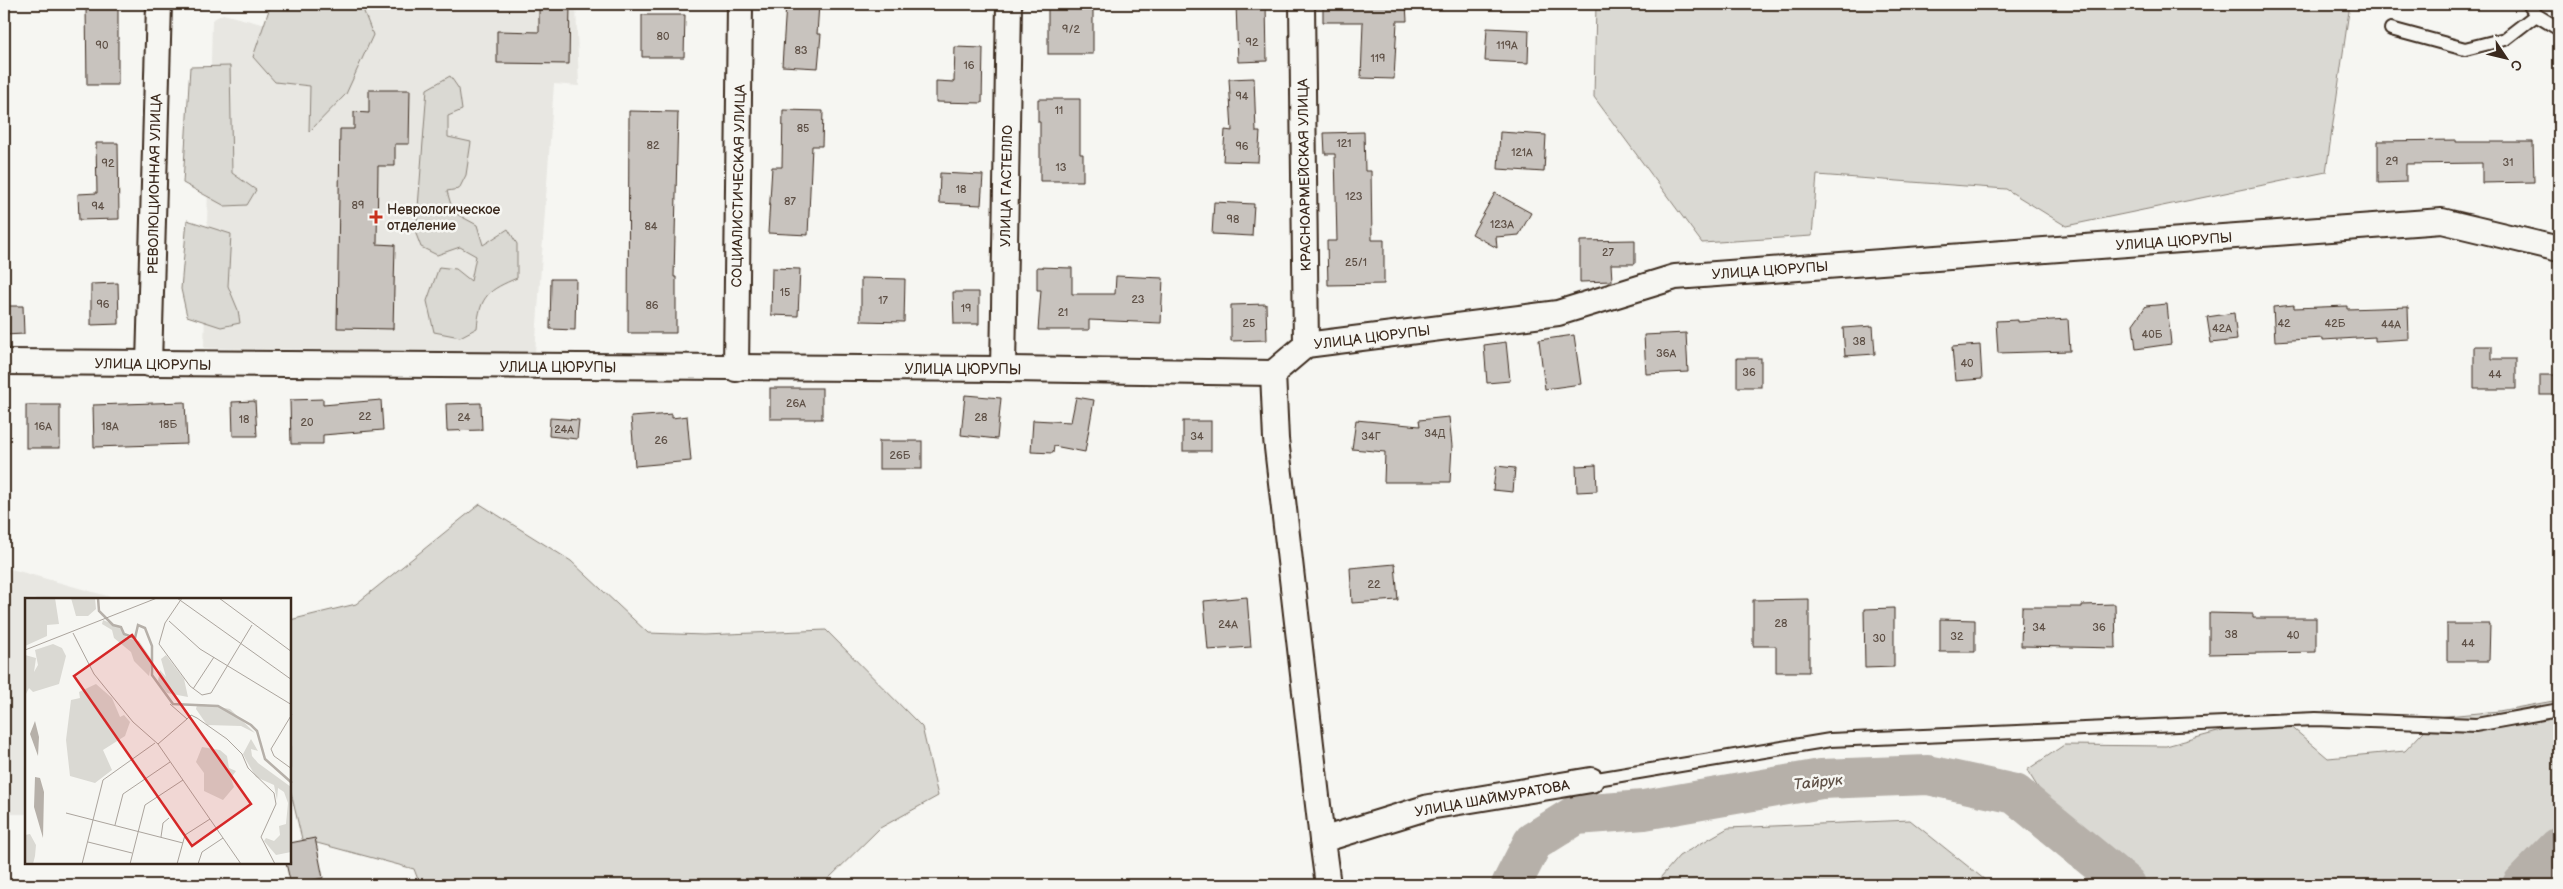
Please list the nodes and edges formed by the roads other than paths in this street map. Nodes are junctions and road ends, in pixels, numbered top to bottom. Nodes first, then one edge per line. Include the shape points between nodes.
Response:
1 (158, 4) edge
2 (740, 4) edge
3 (1009, 4) edge
4 (1302, 4) edge
5 (2529, 4) edge
6 (2536, 15) junction
7 (2391, 29) dead end
8 (2559, 29) edge
9 (2559, 249) edge
10 (1306, 345) junction
11 (4, 362) edge
12 (149, 364) junction
13 (736, 369) junction
14 (1003, 369) junction
15 (1272, 373) junction
16 (2559, 710) edge
17 (1591, 780) joint
18 (1322, 840) junction
19 (1328, 885) edge

1 - 12 street, РЕВОЛЮЦИОННАЯ УЛИЦА
2 - 13 street, СОЦИАЛИСТИЧЕСКАЯ УЛИЦА
3 - 14 street, УЛИЦА ГАСТЕЛЛО
4 - 10 street, КРАСНОАРМЕЙСКАЯ УЛИЦА
5 - 6 lane
6 - 7 lane via 2505,39 2465,49
6 - 8 lane
9 - 10 street, УЛИЦА ЦЮРУПЫ via 2442,221 1675,277 1558,313
10 - 15 street, УЛИЦА ЦЮРУПЫ
11 - 12 street, УЛИЦА ЦЮРУПЫ
12 - 13 street, УЛИЦА ЦЮРУПЫ
13 - 14 street, УЛИЦА ЦЮРУПЫ
14 - 15 street, УЛИЦА ЦЮРУПЫ
15 - 18 street via 1276,438
16 - 17 lane via 2476,725 2316,719 1830,740
17 - 18 street, УЛИЦА ШАЙМУРАТОВА via 1429,806
18 - 19 street

